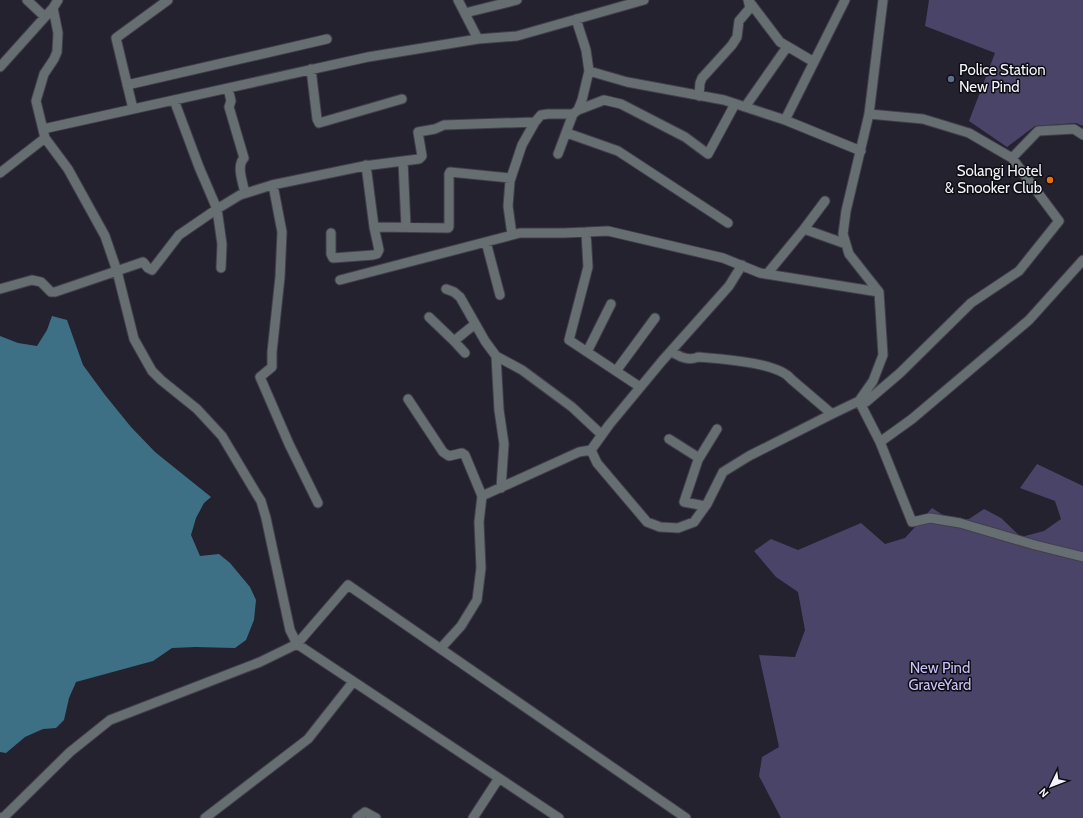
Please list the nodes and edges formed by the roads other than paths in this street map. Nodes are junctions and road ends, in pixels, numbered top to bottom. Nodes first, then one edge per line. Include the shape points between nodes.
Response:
1 (27, 0) edge
2 (58, 0) edge
3 (168, 0) edge
4 (458, 0) edge
5 (517, 0) edge
6 (644, 0) edge
7 (845, 0) edge
8 (883, 0) edge
9 (749, 1) edge
10 (53, 8) junction
11 (465, 13) junction
12 (45, 17) junction
13 (576, 19) junction
14 (327, 39) dead end
15 (478, 39) junction
16 (787, 47) junction
17 (814, 62) junction
18 (0, 67) edge
19 (311, 70) junction
20 (589, 71) junction
21 (127, 85) junction
22 (228, 88) junction
23 (699, 96) junction
24 (402, 99) dead end
25 (174, 100) junction
26 (735, 104) junction
27 (745, 107) junction
28 (133, 110) junction
29 (576, 112) junction
30 (869, 114) junction
31 (785, 120) junction
32 (535, 122) junction
33 (567, 133) junction
34 (44, 134) junction
35 (1083, 135) edge
36 (861, 151) junction
37 (558, 154) dead end
38 (1012, 158) junction
39 (403, 161) junction
40 (366, 165) junction
41 (0, 173) edge
42 (511, 178) junction
43 (273, 185) junction
44 (245, 193) junction
45 (825, 201) dead end
46 (216, 209) junction
47 (728, 223) dead end
48 (374, 227) junction
49 (406, 228) junction
50 (804, 229) junction
51 (586, 232) junction
52 (331, 233) dead end
53 (512, 235) junction
54 (486, 242) junction
55 (846, 244) junction
56 (1083, 260) edge
57 (742, 265) junction
58 (221, 268) dead end
59 (118, 271) junction
60 (767, 274) junction
61 (340, 280) dead end
62 (0, 289) edge
63 (446, 289) dead end
64 (879, 292) junction
65 (500, 295) dead end
66 (611, 304) dead end
67 (429, 317) dead end
68 (655, 318) dead end
69 (475, 324) junction
70 (454, 341) junction
71 (671, 351) junction
72 (587, 352) junction
73 (465, 354) dead end
74 (496, 356) junction
75 (616, 371) junction
76 (640, 388) junction
77 (408, 399) dead end
78 (859, 401) junction
79 (832, 414) junction
80 (717, 430) dead end
81 (602, 436) junction
82 (669, 439) dead end
83 (880, 442) junction
84 (591, 450) junction
85 (700, 458) junction
86 (501, 488) junction
87 (482, 496) junction
88 (318, 503) dead end
89 (705, 506) junction
90 (1083, 556) edge
91 (297, 644) junction
92 (441, 648) junction
93 (353, 682) junction
94 (499, 778) junction
95 (4, 817) edge
96 (205, 818) edge
97 (357, 818) edge
98 (376, 818) edge
99 (473, 818) edge
100 (559, 818) edge
101 (686, 818) edge

1 - 12 street
2 - 10 street
3 - 21 street via 116,38
4 - 11 street
5 - 11 street
6 - 13 street
7 - 17 street
8 - 30 street
9 - 16 street via 780,42
9 - 23 street via 750,8 739,21 732,45 702,78
10 - 12 street
10 - 34 street via 58,33 57,48 54,59 44,74 36,101
11 - 15 street
12 - 18 street
13 - 15 street via 517,36
13 - 20 street via 586,50
14 - 21 street
15 - 19 street via 368,56
16 - 17 street
16 - 27 street
17 - 31 street
19 - 22 street
19 - 24 street via 319,122
20 - 23 street via 627,82
20 - 29 street via 582,100
21 - 28 street
22 - 25 street
22 - 44 street via 231,101 229,107 244,158 240,168
23 - 26 street
25 - 28 street
25 - 46 street
26 - 27 street
26 - 29 street via 708,154 685,137 621,104 604,100
27 - 31 street
28 - 34 street
29 - 32 street via 541,115
29 - 33 street
30 - 36 street
30 - 38 street via 923,119 956,129 969,133
31 - 36 street
32 - 39 street via 444,126 418,132 422,156 419,160
32 - 42 street via 522,145
33 - 37 street
33 - 47 street via 618,151
34 - 41 street
34 - 59 street via 68,169 105,236
35 - 38 street via 1074,129 1038,131
36 - 55 street via 846,211 843,234
38 - 78 street via 1059,221 1019,270 971,303 900,373 866,402
39 - 40 street
39 - 49 street
40 - 43 street
40 - 48 street
42 - 49 street via 450,172 449,227
42 - 53 street via 508,206
43 - 44 street
43 - 88 street via 282,232 280,277 272,367 260,377
44 - 46 street
45 - 50 street
46 - 58 street via 222,244
46 - 59 street via 179,235 152,270 143,262
48 - 49 street
48 - 52 street via 378,250 377,254 373,255 333,258
50 - 55 street
50 - 60 street
51 - 53 street
51 - 57 street via 608,231 723,258
51 - 72 street via 588,267 569,340
53 - 54 street
54 - 61 street
54 - 65 street
55 - 64 street via 849,254
56 - 83 street via 1029,320 912,419
57 - 60 street
57 - 71 street via 729,286
59 - 62 street via 55,292 51,292 41,282 32,280
59 - 91 street via 134,339 152,371 197,409 222,436 261,501 290,630
60 - 64 street
63 - 69 street via 460,297
64 - 78 street via 883,355 873,381
66 - 72 street
67 - 70 street
68 - 75 street
69 - 70 street
69 - 74 street
70 - 73 street
71 - 76 street
71 - 79 street via 681,357 738,361 778,370 788,375
72 - 75 street
74 - 81 street via 522,370 572,407
74 - 86 street via 504,444
75 - 76 street
76 - 81 street
77 - 87 street via 443,452 449,456 462,453 465,455
78 - 79 street
78 - 83 street
79 - 89 street via 723,472
80 - 85 street
81 - 84 street
82 - 85 street
83 - 90 street via 912,522 930,518 960,523
84 - 86 street via 579,452
84 - 89 street via 597,463 647,522 660,527 678,528 694,522
85 - 89 street via 684,502
86 - 87 street
87 - 92 street via 479,522 481,568 477,600 461,626
91 - 92 street via 348,586
91 - 93 street
91 - 95 street via 260,662 110,720 70,752
92 - 101 street
93 - 94 street
93 - 96 street via 308,739
94 - 99 street
94 - 100 street
97 - 98 street via 365,812

